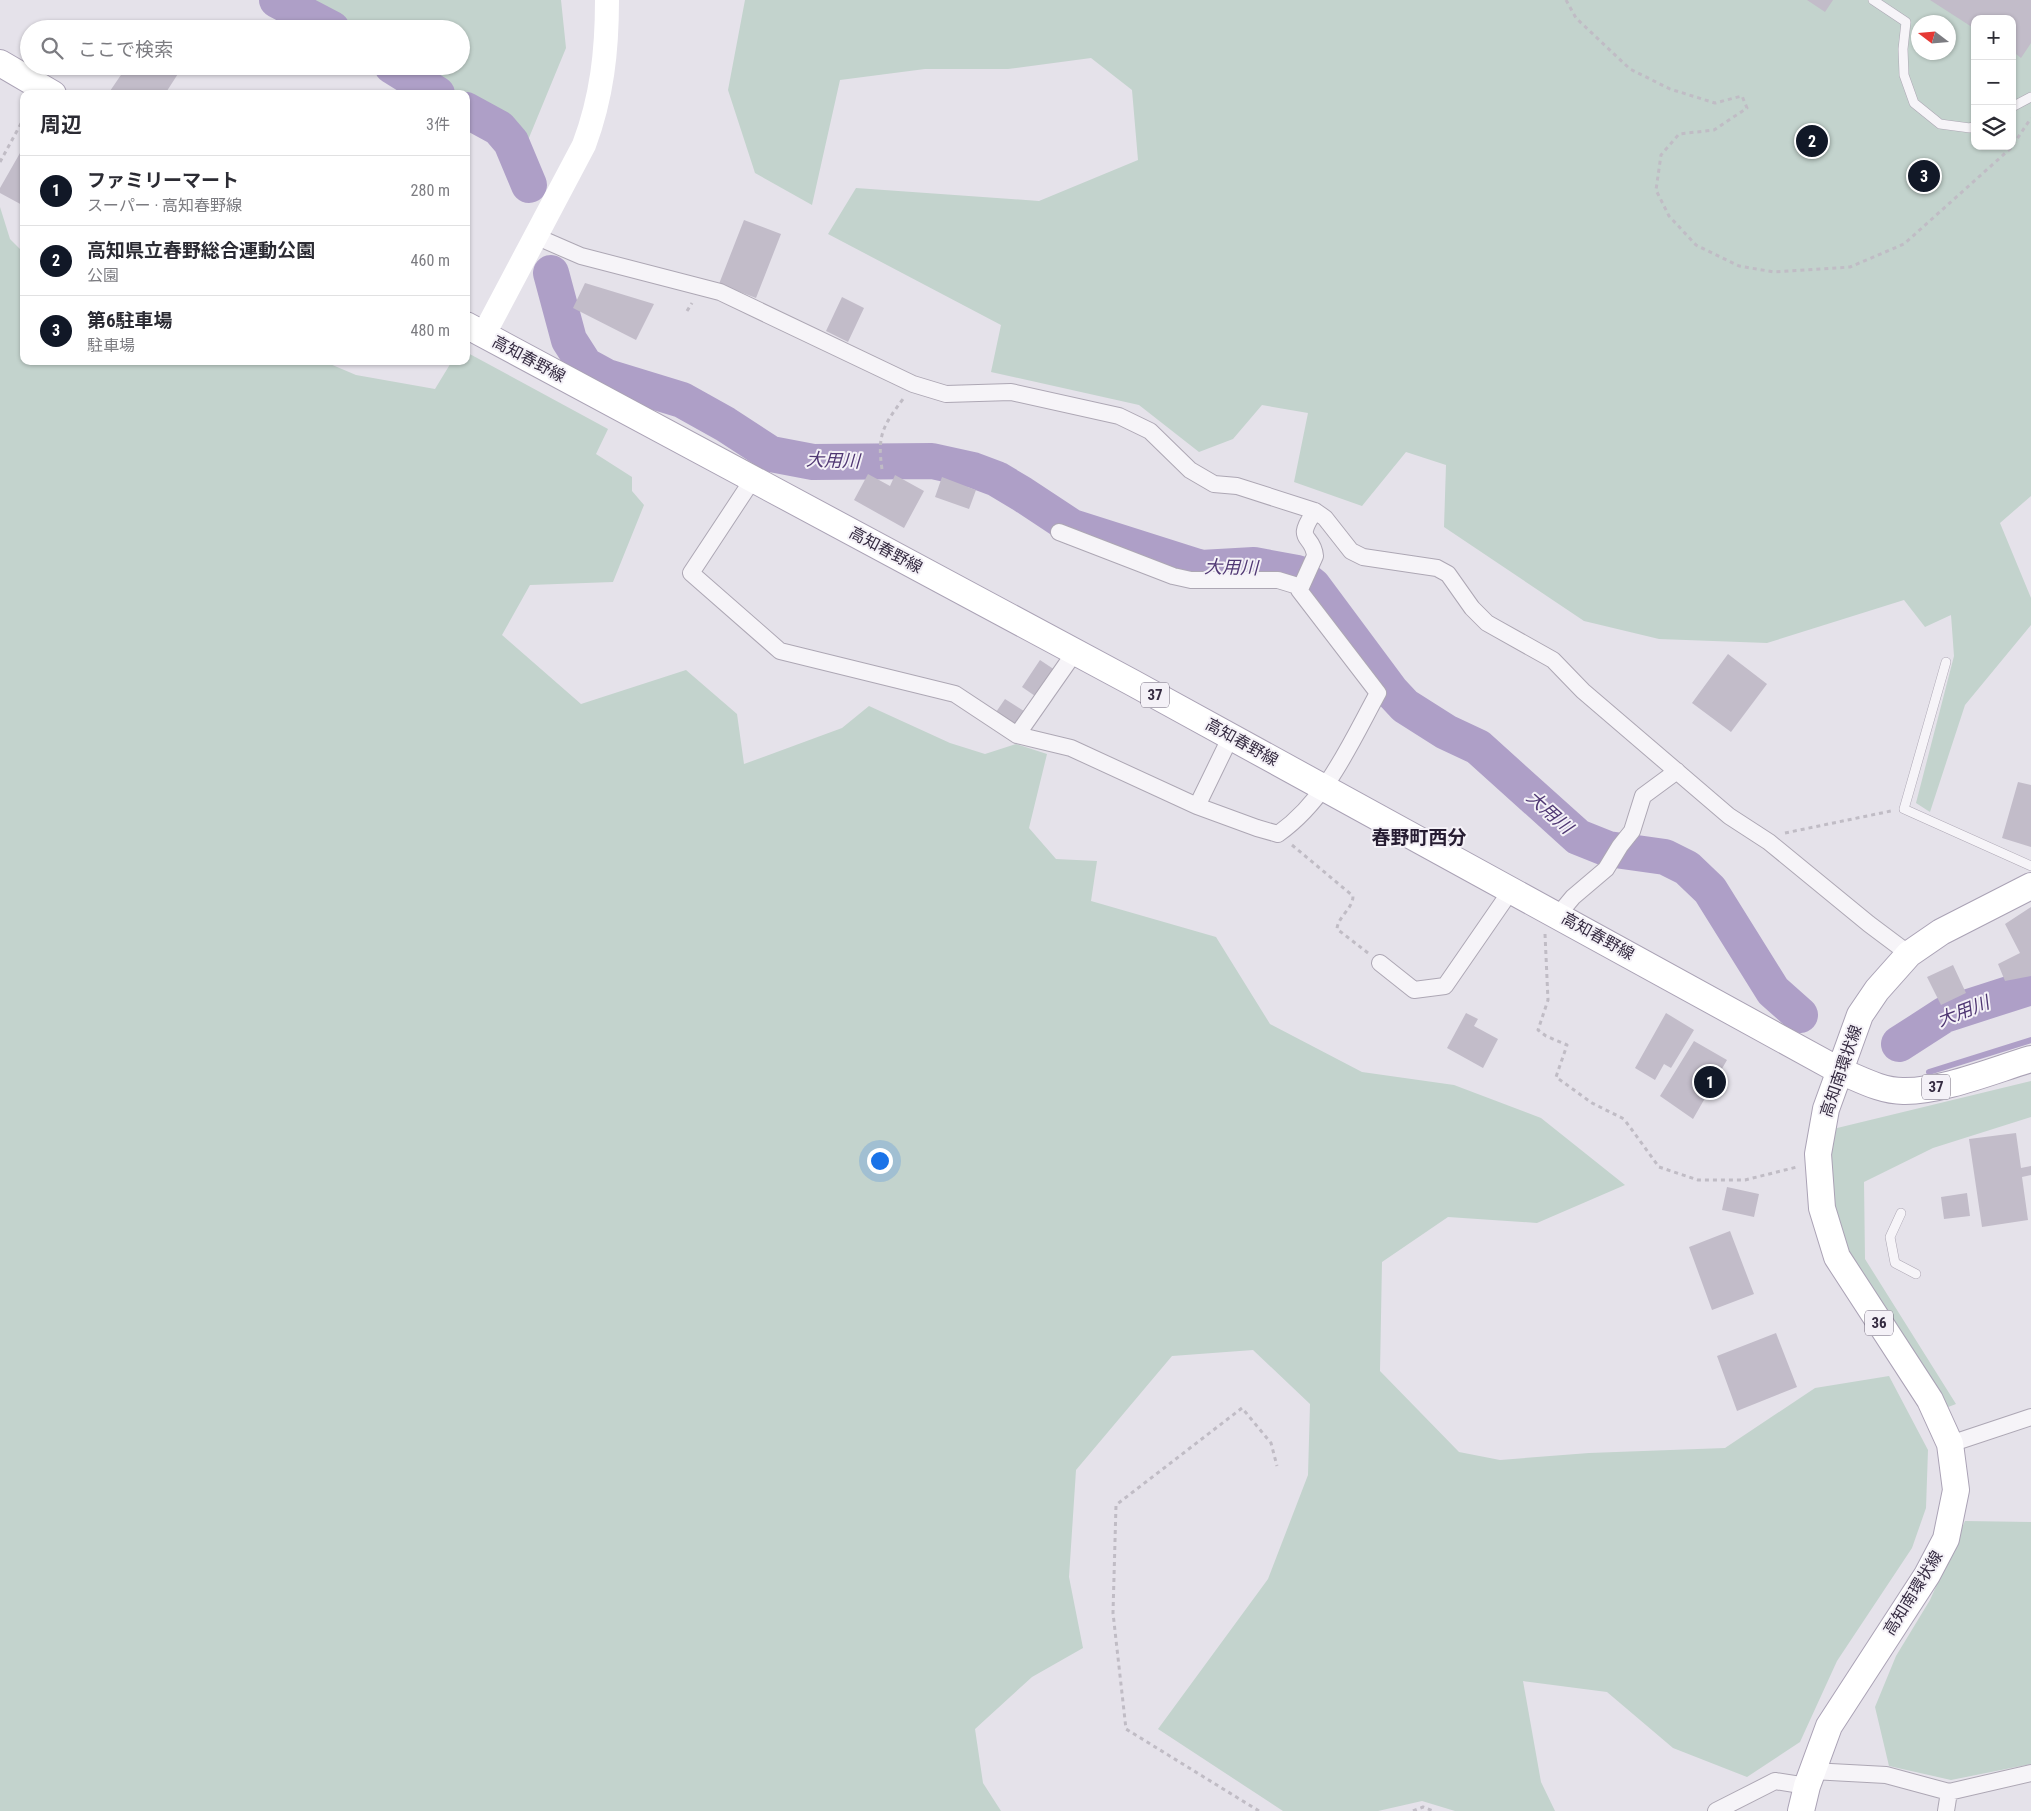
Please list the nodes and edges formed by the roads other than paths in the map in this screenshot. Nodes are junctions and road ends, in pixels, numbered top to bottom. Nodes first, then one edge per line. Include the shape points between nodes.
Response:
1 (607, 0) edge
2 (1873, 0) edge
3 (0, 63) edge
4 (20, 75) edge
5 (21, 75) edge
6 (46, 90) edge
7 (2031, 97) edge
8 (2014, 105) edge
9 (1971, 128) edge
10 (535, 236) junction
11 (475, 330) edge
12 (753, 479) junction
13 (1315, 511) junction
14 (1059, 532) dead end
15 (1301, 587) junction
16 (1075, 652) junction
17 (1946, 662) dead end
18 (1016, 735) junction
19 (1231, 736) junction
20 (1677, 771) junction
21 (1326, 788) junction
22 (1197, 806) junction
23 (2031, 866) edge
24 (2031, 886) edge
25 (1512, 889) junction
26 (1550, 910) junction
27 (1910, 954) junction
28 (1380, 963) road end
29 (2031, 1059) edge
30 (1840, 1071) junction
31 (1901, 1213) dead end
32 (1916, 1274) dead end
33 (2031, 1418) edge
34 (1950, 1444) junction
35 (2031, 1773) edge
36 (1809, 1779) junction
37 (1950, 1792) junction
38 (1716, 1811) edge
39 (1801, 1811) edge
40 (1946, 1811) edge

1 - 10 street via 605,66 593,120 584,145
2 - 9 lane via 1906,22 1904,75 1914,103 1940,124
3 - 4 main road
5 - 6 main road
7 - 8 lane
10 - 11 street
10 - 13 street via 582,256 720,292 913,384 946,394 1011,392 1119,416 1150,431 1190,470 1214,484 1237,486
11 - 12 main road, 高知春野線 / 37
12 - 16 main road, 高知春野線 / 37
12 - 18 street via 691,573 780,651 954,694
13 - 15 street via 1304,533 1314,551 1314,563
13 - 20 street via 1325,518 1352,551 1363,557 1437,568 1448,574 1487,623 1553,660 1583,691
14 - 15 street via 1182,578 1278,580
15 - 21 street via 1299,590 1378,693
16 - 18 street
16 - 19 main road, 高知春野線 / 37
17 - 23 lane via 1904,809
18 - 22 street via 1072,748
19 - 21 main road, 高知春野線 / 37
19 - 22 street
20 - 26 street via 1643,796 1632,832 1606,869 1573,897
20 - 27 street via 1729,816 1762,837
21 - 22 street via 1299,819 1278,834
21 - 25 main road, 高知春野線 / 37
24 - 27 main road, 高知南環状線 / 36 via 1941,932
25 - 26 main road, 高知春野線 / 37
25 - 28 street via 1445,986 1414,990
26 - 30 main road, 高知春野線 / 37
27 - 30 main road, 高知南環状線 / 36 via 1877,990 1860,1015
29 - 30 main road, 高知春野線 / 37 via 1936,1087 1903,1091 1878,1086
30 - 34 main road, 高知南環状線 / 36 via 1826,1109 1818,1160 1822,1208 1837,1258 1930,1400
31 - 32 lane via 1890,1237 1895,1263
33 - 34 street
34 - 36 main road, 高知南環状線 / 36 via 1956,1490 1946,1539 1927,1575 1829,1726
35 - 37 street
36 - 37 street via 1886,1775
36 - 38 street via 1774,1781
36 - 39 main road, 高知南環状線 / 36
37 - 40 street

